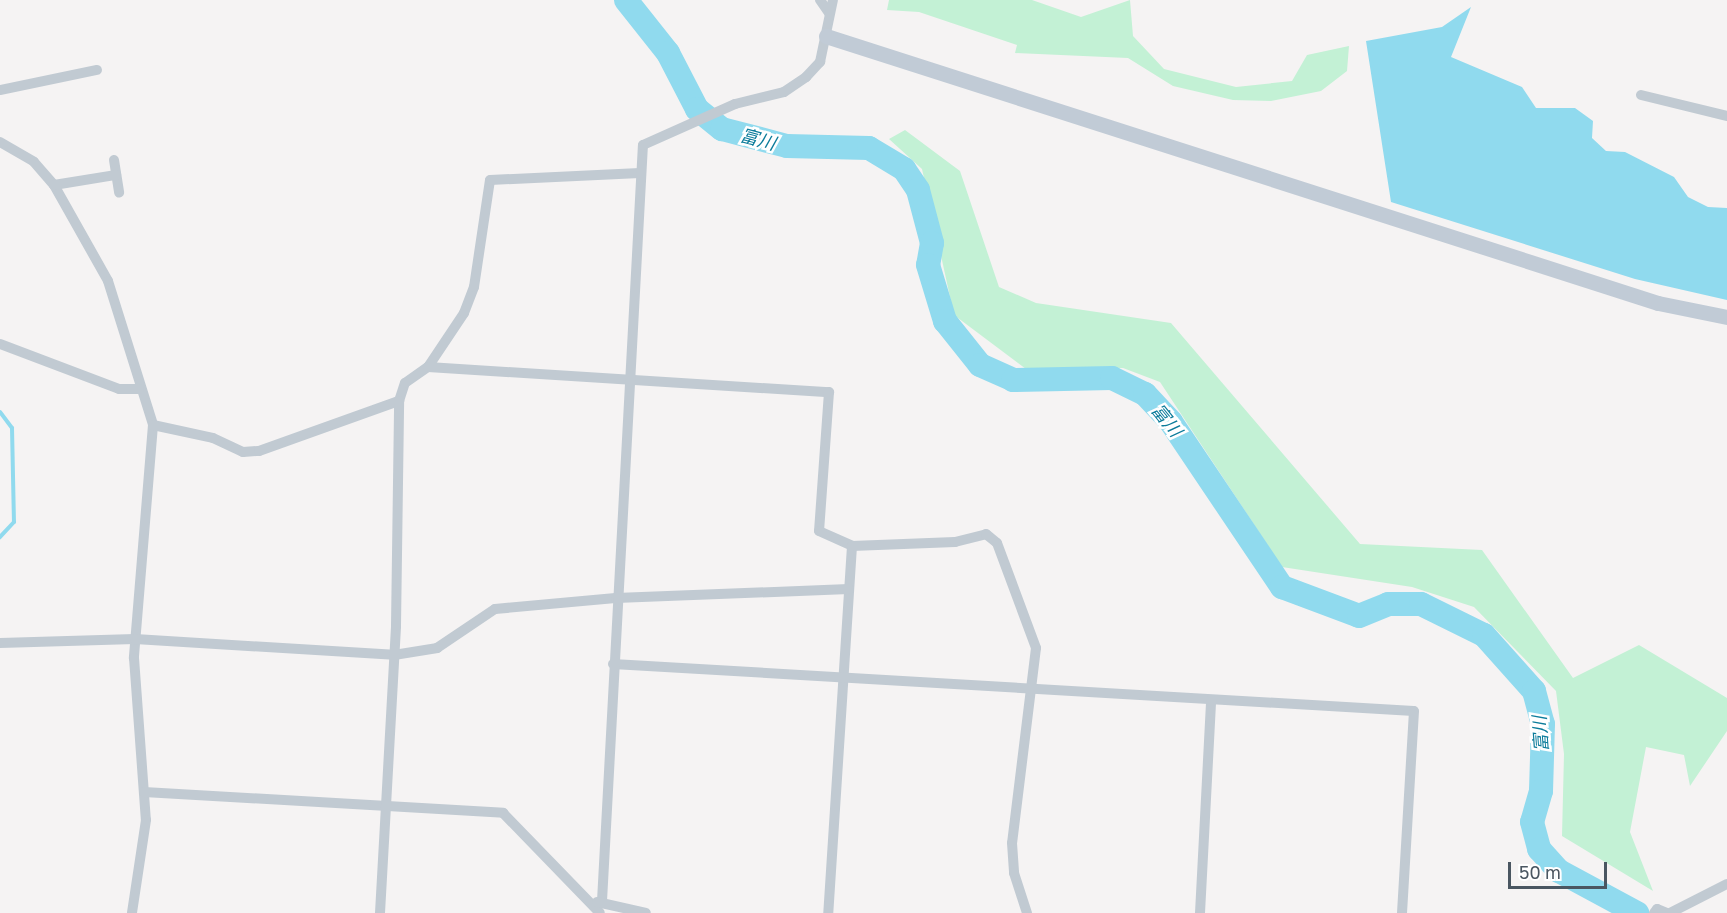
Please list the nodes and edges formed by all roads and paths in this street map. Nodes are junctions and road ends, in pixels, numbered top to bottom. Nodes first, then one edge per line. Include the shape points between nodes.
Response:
1 (820, 0) edge
2 (833, 0) edge
3 (829, 13) junction
4 (826, 36) junction
5 (97, 70) dead end
6 (0, 90) edge
7 (1641, 95) dead end
8 (1727, 116) edge
9 (0, 142) edge
10 (114, 160) dead end
11 (640, 173) junction
12 (116, 176) junction
13 (54, 185) junction
14 (119, 193) dead end
15 (1727, 317) edge
16 (0, 344) edge
17 (428, 367) junction
18 (630, 380) junction
19 (139, 389) junction
20 (399, 401) junction
21 (153, 425) junction
22 (852, 546) junction
23 (849, 589) junction
24 (616, 598) junction
25 (135, 639) junction
26 (0, 643) edge
27 (394, 655) junction
28 (613, 664) junction
29 (844, 678) junction
30 (1028, 690) junction
31 (1211, 700) junction
32 (144, 792) junction
33 (386, 804) junction
34 (1727, 884) edge
35 (601, 907) edge
36 (1662, 912) edge
37 (132, 913) edge
38 (380, 913) edge
39 (646, 913) edge
40 (828, 913) edge
41 (1027, 913) edge
42 (1200, 913) edge
43 (1402, 913) edge

1 - 3 street
2 - 3 street
3 - 4 street
4 - 11 street via 820,62 806,77 784,92 735,104 643,145
4 - 15 street via 1658,303
5 - 6 street
7 - 8 street
9 - 13 street via 34,162
10 - 12 street
11 - 17 street via 490,180 474,286 464,313
11 - 18 street
12 - 13 street
12 - 14 street
13 - 19 street via 108,281
16 - 19 street via 119,389
17 - 18 street
17 - 20 street via 405,383
18 - 22 street via 829,392 819,531
18 - 24 street
19 - 21 street
20 - 21 street via 259,451 243,452 213,438
20 - 27 street
21 - 25 street
22 - 23 street
22 - 30 street via 955,542 986,534 998,543 1036,648
23 - 24 street
23 - 29 street
24 - 27 street via 495,609 437,648
24 - 28 street
25 - 26 street
25 - 27 street
25 - 32 street
27 - 33 street
28 - 29 street
28 - 35 street
29 - 30 street
29 - 40 street
30 - 31 street
30 - 41 street via 1012,843 1014,873
31 - 42 street
31 - 43 street via 1414,711
32 - 33 street
32 - 37 street via 143,860
33 - 35 street via 503,813 588,902
33 - 38 street
34 - 36 street
35 - 39 street

